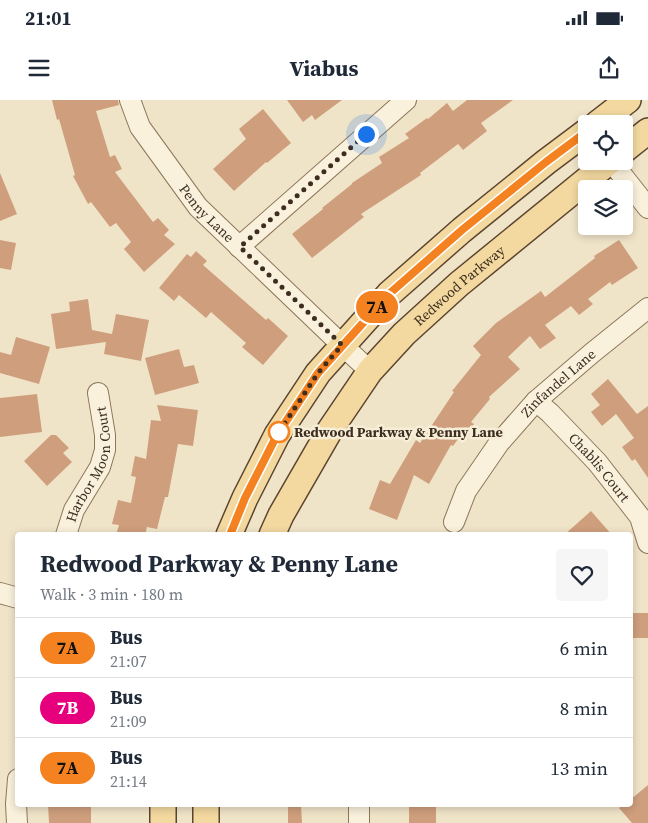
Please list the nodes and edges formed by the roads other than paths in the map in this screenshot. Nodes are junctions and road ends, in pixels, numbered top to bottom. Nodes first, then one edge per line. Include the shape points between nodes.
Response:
1 (130, 100) edge
2 (406, 100) edge
3 (628, 100) edge
4 (609, 115) edge
5 (648, 131) edge
6 (578, 138) edge
7 (633, 143) edge
8 (600, 170) edge
9 (618, 170) edge
10 (648, 208) edge
11 (240, 247) junction
12 (648, 308) edge
13 (342, 345) junction
14 (370, 370) junction
15 (98, 393) dead end
16 (536, 401) junction
17 (454, 522) dead end
18 (67, 532) edge
19 (231, 532) edge
20 (273, 532) edge
21 (648, 543) edge
22 (0, 593) edge
23 (15, 597) edge
24 (16, 807) edge
25 (163, 807) edge
26 (206, 807) edge
27 (359, 807) edge
28 (17, 823) edge
29 (163, 823) edge
30 (206, 823) edge
31 (359, 823) edge

1 - 11 street, Penny Lane via 140,127 198,207
2 - 11 street
3 - 4 main road
5 - 7 main road
6 - 13 main road via 462,230 389,294
8 - 14 main road, Redwood Parkway via 460,284 404,334
9 - 10 street
11 - 13 street, Penny Lane
12 - 16 street, Zinfandel Lane
13 - 14 street, Penny Lane
13 - 19 main road via 318,373 277,435
14 - 20 main road, Redwood Parkway via 330,430
15 - 18 street, Harbor Moon Court via 105,450 100,467 74,510
16 - 17 street, Zinfandel Lane via 499,443 466,491
16 - 21 street, Chablis Court via 603,470 640,517
22 - 23 street
24 - 28 street
25 - 29 main road
26 - 30 main road
27 - 31 street

